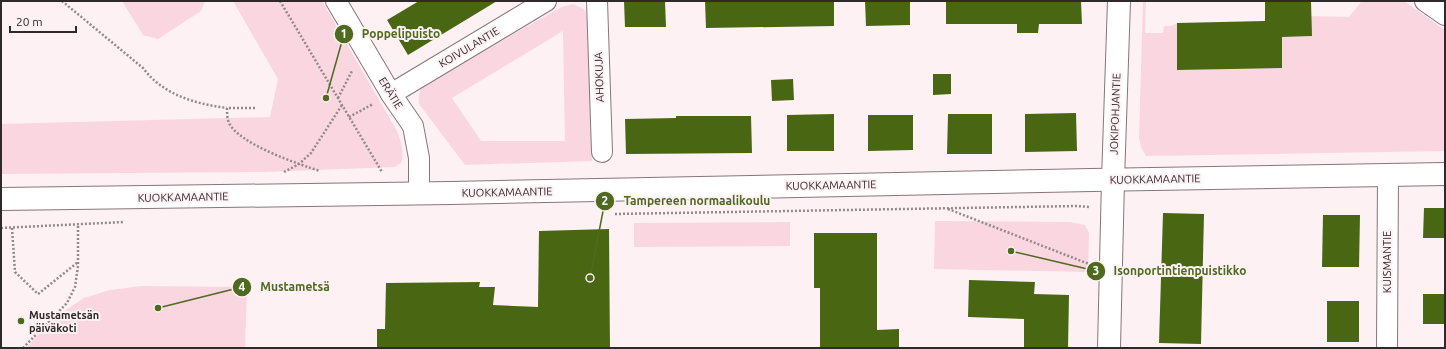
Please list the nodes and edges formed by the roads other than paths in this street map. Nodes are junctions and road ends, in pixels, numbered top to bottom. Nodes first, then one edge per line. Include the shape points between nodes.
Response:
1 (336, 1) edge
2 (546, 1) edge
3 (597, 1) edge
4 (1119, 1) edge
5 (1425, 1) edge
6 (1445, 15) edge
7 (391, 94) junction
8 (602, 152) dead end
9 (1445, 174) edge
10 (1388, 175) junction
11 (1113, 180) junction
12 (419, 194) junction
13 (1, 199) edge
14 (1109, 348) edge
15 (1387, 348) edge

1 - 7 street, ERÄTIE
2 - 7 street, KOIVULANTIE
3 - 8 street, AHOKUJA
4 - 11 main road, JOKIPOHJANTIE
5 - 6 street
7 - 12 street, ERÄTIE via 413,126 419,158
9 - 10 main road, KUOKKAMAANTIE
10 - 11 main road, KUOKKAMAANTIE
10 - 15 street, KUISMANTIE
11 - 12 main road, KUOKKAMAANTIE
11 - 14 main road, JOKIPOHJANTIE
12 - 13 main road, KUOKKAMAANTIE

